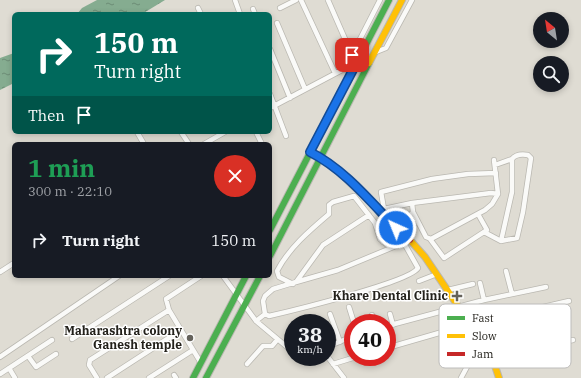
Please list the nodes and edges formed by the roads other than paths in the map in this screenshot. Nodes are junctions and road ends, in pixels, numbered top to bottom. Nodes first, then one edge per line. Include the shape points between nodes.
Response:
1 (235, 0) edge
2 (296, 0) edge
3 (301, 0) edge
4 (328, 0) edge
5 (380, 0) edge
6 (389, 0) edge
7 (402, 0) edge
8 (412, 0) edge
9 (198, 8) dead end
10 (280, 8) dead end
11 (200, 12) edge
12 (239, 12) edge
13 (277, 23) dead end
14 (376, 52) junction
15 (362, 53) junction
16 (272, 54) edge
17 (356, 64) junction
18 (353, 70) junction
19 (335, 73) junction
20 (305, 90) junction
21 (290, 98) junction
22 (272, 107) edge
23 (212, 134) edge
24 (222, 134) edge
25 (286, 136) dead end
26 (215, 138) junction
27 (208, 142) edge
28 (310, 152) junction
29 (321, 158) junction
30 (512, 159) junction
31 (496, 173) junction
32 (498, 194) junction
33 (412, 203) junction
34 (413, 212) junction
35 (478, 214) junction
36 (369, 215) junction
37 (272, 226) edge
38 (396, 228) junction
39 (484, 232) junction
40 (430, 239) junction
41 (501, 241) junction
42 (383, 242) junction
43 (391, 248) junction
44 (272, 252) edge
45 (12, 264) edge
46 (506, 271) dead end
47 (0, 272) edge
48 (436, 274) junction
49 (116, 278) edge
50 (166, 278) edge
51 (198, 278) edge
52 (224, 278) edge
53 (245, 278) edge
54 (259, 278) edge
55 (419, 281) dead end
56 (294, 283) junction
57 (480, 283) dead end
58 (473, 284) dead end
59 (546, 287) dead end
60 (448, 290) junction
61 (512, 294) junction
62 (236, 295) junction
63 (484, 300) junction
64 (569, 301) dead end
65 (457, 304) edge
66 (470, 304) edge
67 (556, 304) edge
68 (244, 306) junction
69 (349, 307) dead end
70 (169, 310) junction
71 (439, 312) edge
72 (265, 314) junction
73 (351, 314) edge
74 (256, 321) junction
75 (396, 324) edge
76 (181, 330) junction
77 (336, 331) edge
78 (439, 333) edge
79 (52, 340) dead end
80 (72, 340) dead end
81 (277, 340) junction
82 (344, 340) edge
83 (340, 342) junction
84 (336, 344) edge
85 (284, 345) edge
86 (396, 345) edge
87 (193, 350) junction
88 (56, 354) dead end
89 (28, 356) junction
90 (0, 357) edge
91 (201, 363) junction
92 (247, 364) dead end
93 (335, 366) edge
94 (9, 368) junction
95 (466, 368) edge
96 (495, 368) edge
97 (0, 374) edge
98 (15, 378) edge
99 (97, 378) edge
100 (107, 378) edge
101 (149, 378) edge
102 (193, 378) edge
103 (206, 378) edge
104 (344, 378) edge
105 (461, 378) edge
106 (499, 378) edge

1 - 12 street
2 - 10 street
3 - 19 street
4 - 17 street
5 - 15 street via 359,41
6 - 15 main road
7 - 14 main road
8 - 14 street via 386,48
9 - 11 street
13 - 20 street
14 - 29 main road
15 - 17 main road
16 - 21 street
17 - 18 main road
18 - 19 street
18 - 28 main road
19 - 20 street
20 - 21 street
21 - 22 street
22 - 25 street
23 - 26 street
24 - 26 street
26 - 27 street
28 - 29 main road
28 - 37 main road
29 - 38 main road via 360,190
29 - 44 main road
30 - 31 street via 494,163
30 - 41 street via 512,192
30 - 41 street via 516,155 525,154 531,158 517,238
31 - 32 street
31 - 33 street via 432,179 381,192 384,208
32 - 33 street
32 - 35 street via 492,204
33 - 34 street
34 - 38 street
34 - 40 street via 420,228
35 - 39 street via 487,228
35 - 40 street
36 - 42 street
36 - 56 street via 323,245
36 - 56 street via 354,196 333,202 329,206 329,214 301,238 277,271 279,277
38 - 42 street
38 - 48 main road via 409,239
39 - 40 street via 444,258
39 - 41 street
42 - 43 street
43 - 56 street via 338,270
43 - 72 street via 404,243 415,260 417,270 322,304 270,316
45 - 47 street
46 - 61 street
48 - 55 street
48 - 60 main road
49 - 90 street
50 - 80 street
51 - 70 street via 167,297
52 - 62 street
53 - 62 main road
54 - 68 main road
56 - 72 street via 273,289 265,296
57 - 63 street
58 - 60 street
59 - 61 street
60 - 65 main road
61 - 63 street
62 - 68 street
62 - 91 main road
63 - 66 street
64 - 67 street
68 - 74 street
68 - 103 main road
69 - 73 street
70 - 76 street
70 - 99 street via 90,360
71 - 75 street
72 - 74 street
74 - 81 street
76 - 87 street
76 - 100 street
77 - 83 street
78 - 86 street
79 - 89 street
81 - 85 street
81 - 92 street via 272,346 263,346
82 - 83 street
83 - 84 street
87 - 91 street
87 - 101 street
88 - 89 street via 36,367
89 - 94 street
91 - 102 main road
93 - 104 street
94 - 97 street
94 - 98 street
95 - 105 street
96 - 106 main road

